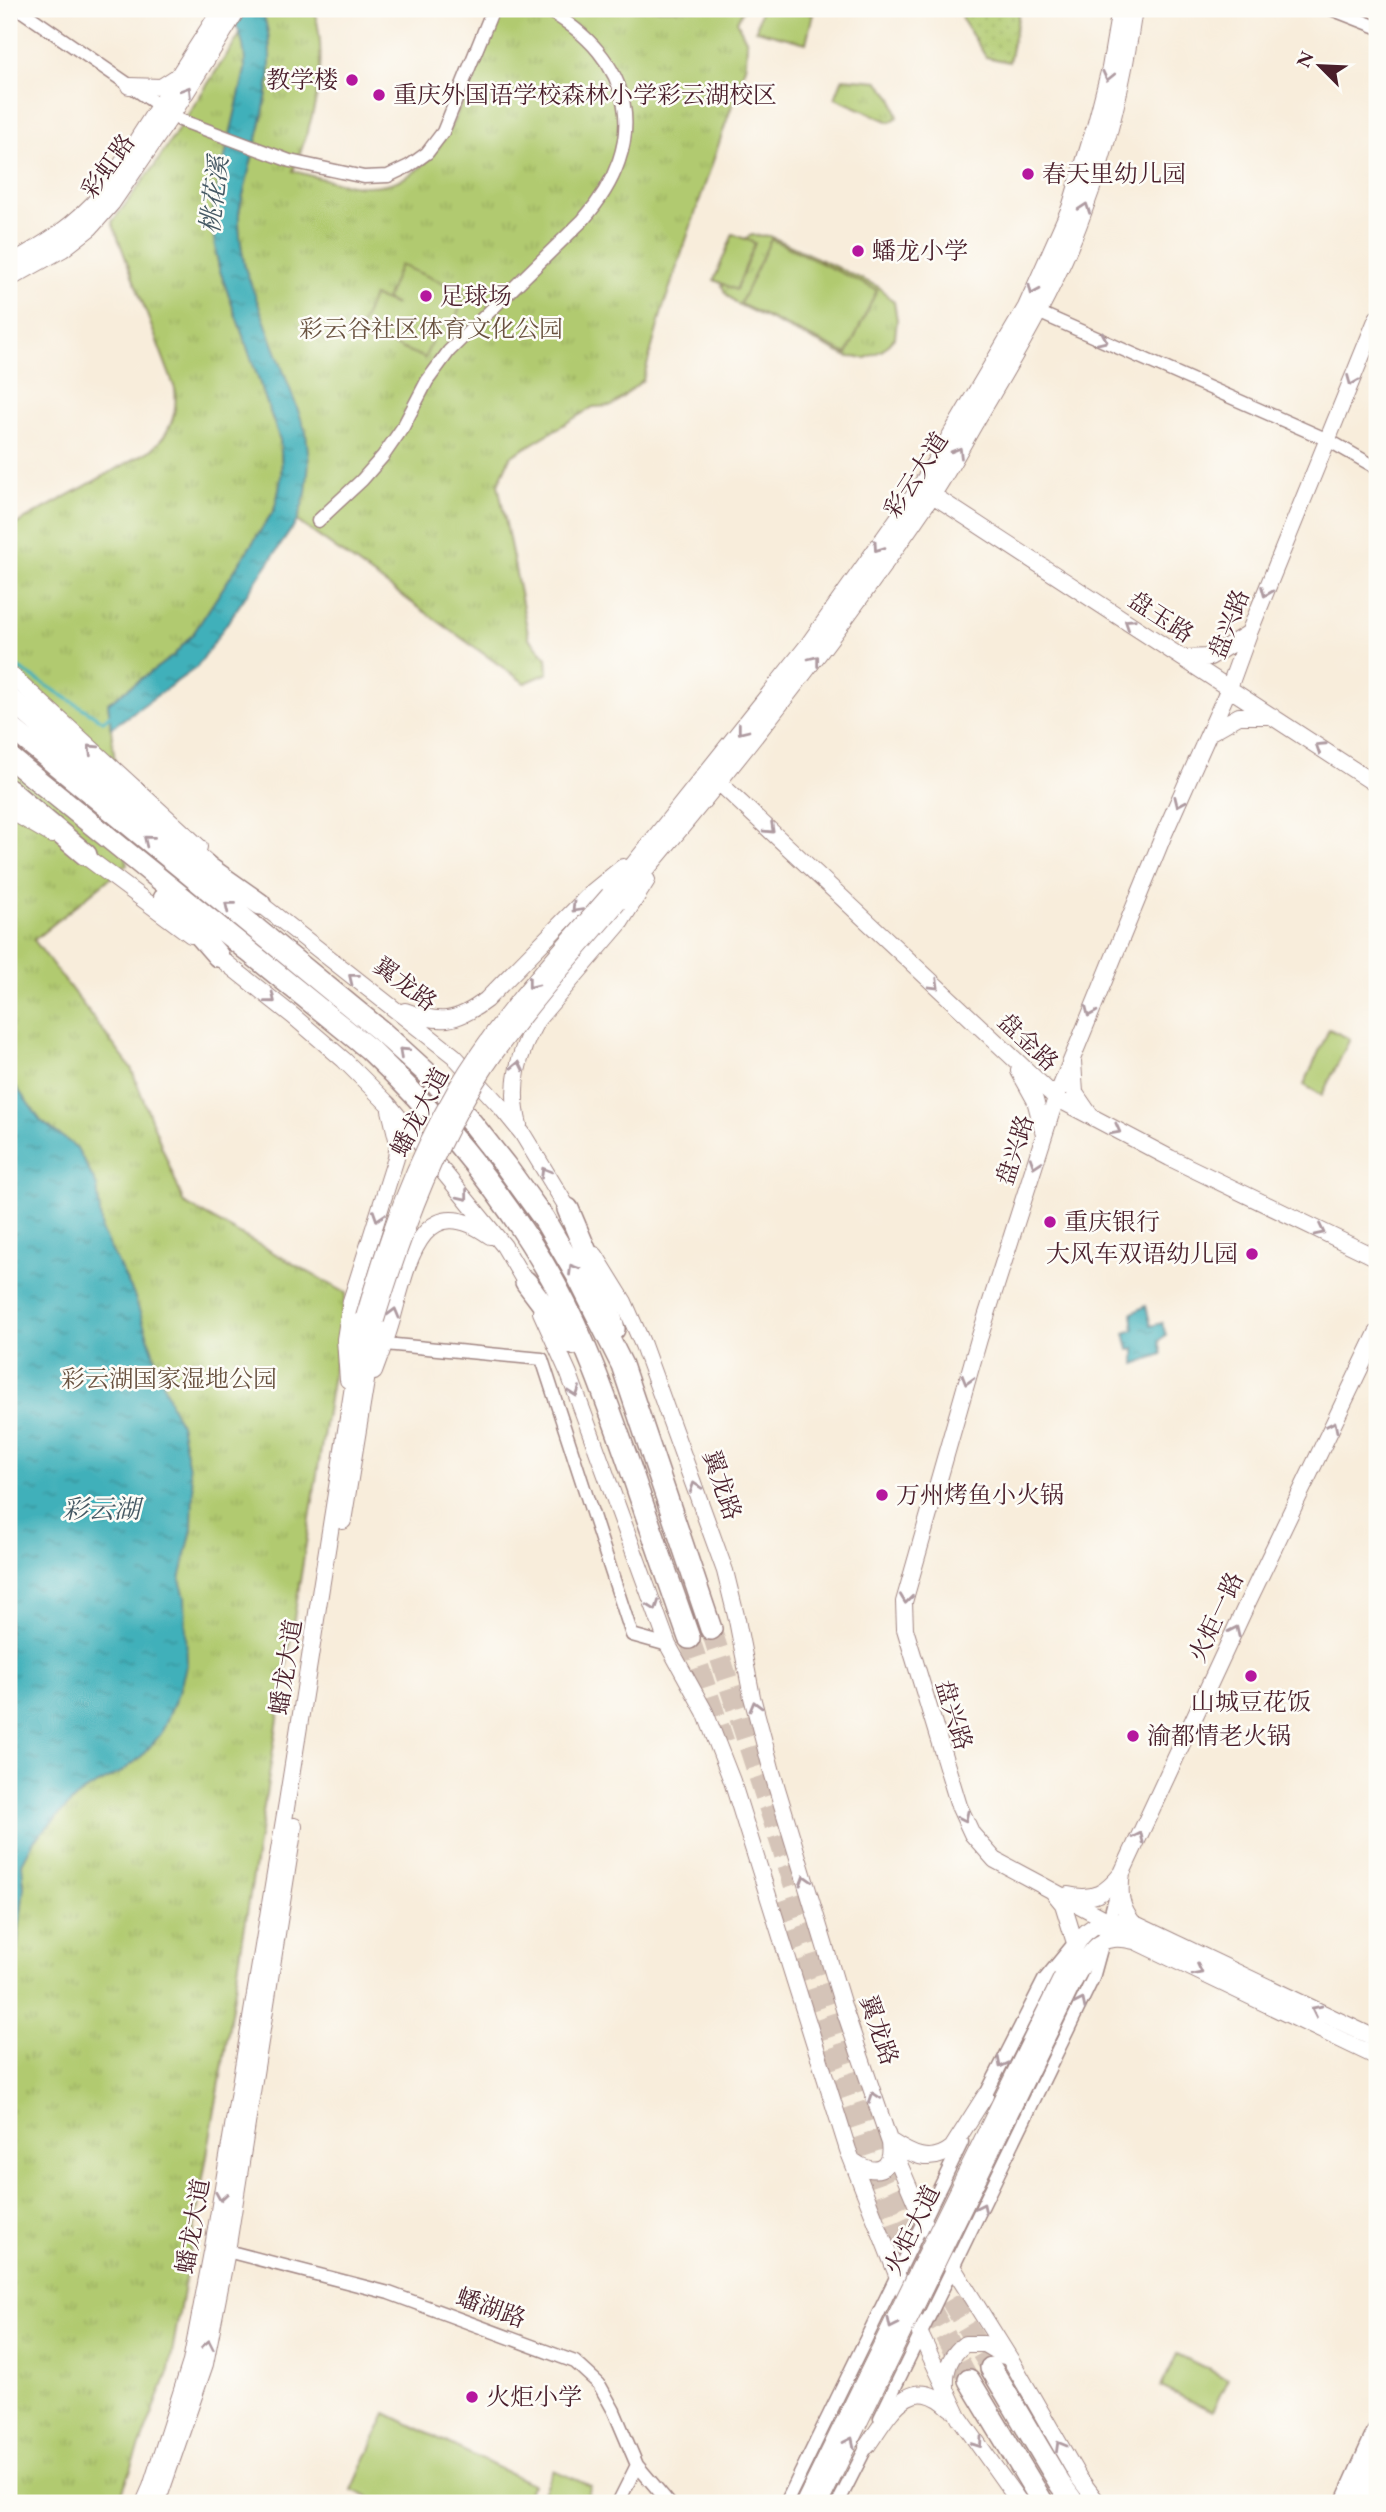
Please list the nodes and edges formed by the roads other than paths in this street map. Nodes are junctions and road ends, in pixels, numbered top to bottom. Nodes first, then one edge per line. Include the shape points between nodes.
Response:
1 (19, 9) edge
2 (221, 9) edge
3 (238, 9) edge
4 (493, 9) edge
5 (545, 9) edge
6 (1120, 9) edge
7 (1134, 9) edge
8 (1331, 9) edge
9 (1377, 27) edge
10 (208, 45) junction
11 (183, 72) junction
12 (129, 86) junction
13 (171, 114) junction
14 (9, 264) edge
15 (9, 279) edge
16 (1040, 313) junction
17 (1377, 318) edge
18 (1328, 440) junction
19 (1377, 468) edge
20 (926, 491) junction
21 (318, 522) dead end
22 (1249, 633) junction
23 (1183, 658) junction
24 (9, 673) edge
25 (1229, 688) junction
26 (9, 698) edge
27 (1272, 716) junction
28 (9, 720) edge
29 (9, 726) edge
30 (1209, 734) junction
31 (9, 757) edge
32 (9, 771) edge
33 (714, 778) junction
34 (1377, 785) edge
35 (9, 790) edge
36 (139, 807) junction
37 (9, 810) edge
38 (666, 847) junction
39 (646, 848) junction
40 (86, 855) junction
41 (208, 871) junction
42 (613, 899) junction
43 (260, 904) joint
44 (181, 905) junction
45 (218, 956) junction
46 (383, 1002) junction
47 (1072, 1055) junction
48 (1013, 1060) junction
49 (1056, 1098) junction
50 (388, 1104) junction
51 (1092, 1117) junction
52 (522, 1133) junction
53 (1044, 1134) junction
54 (568, 1209) junction
55 (504, 1246) junction
56 (1356, 1248) junction
57 (1377, 1252) edge
58 (1377, 1258) edge
59 (526, 1282) junction
60 (1377, 1333) edge
61 (386, 1344) junction
62 (622, 1365) junction
63 (598, 1377) junction
64 (356, 1402) junction
65 (711, 1629) tunnel mouth
66 (689, 1638) tunnel mouth
67 (668, 1645) junction
68 (1122, 1873) junction
69 (1052, 1891) junction
70 (1107, 1920) junction
71 (1133, 1923) junction
72 (1103, 1941) junction
73 (1136, 1942) junction
74 (1075, 1943) junction
75 (1068, 1979) junction
76 (1377, 2039) edge
77 (1377, 2057) edge
78 (985, 2096) junction
79 (889, 2140) junction
80 (853, 2161) junction
81 (923, 2220) junction
82 (227, 2251) junction
83 (953, 2270) junction
84 (898, 2271) junction
85 (922, 2336) junction
86 (1012, 2362) junction
87 (991, 2368) tunnel mouth
88 (969, 2380) tunnel mouth
89 (946, 2392) junction
90 (959, 2417) junction
91 (1377, 2432) edge
92 (867, 2445) junction
93 (637, 2465) junction
94 (1377, 2467) edge
95 (1034, 2502) edge
96 (144, 2503) edge
97 (157, 2503) edge
98 (618, 2503) edge
99 (669, 2503) edge
100 (786, 2503) edge
101 (804, 2503) edge
102 (820, 2503) edge
103 (838, 2503) edge
104 (1074, 2503) edge
105 (1098, 2503) edge
106 (1345, 2503) edge
107 (1361, 2503) edge

1 - 12 street
2 - 10 main road
3 - 10 main road
4 - 13 street via 443,132 416,162 388,176 364,177 290,162
5 - 21 street via 578,29 602,53 615,77 626,126 613,179 583,220 449,351 383,456
6 -> 20 main road, 彩云大道 via 1110,68 1070,208 1026,307
16 -> 7 main road, 彩云大道 via 1083,215 1112,124
8 - 9 street
10 - 11 main road, 彩虹路
13 -> 10 main road, 彩虹路
11 - 12 main road via 161,86
11 - 13 main road, 彩虹路
12 - 13 street
13 - 14 main road, 彩虹路 via 81,217
13 - 15 main road, 彩虹路 via 90,228
16 -> 18 street
20 -> 16 main road, 彩云大道
17 -> 18 main road, 盘兴路
18 - 19 street
18 -> 22 main road, 盘兴路
23 -> 20 main road, 盘玉路
20 - 33 main road, 彩云大道 via 824,650
22 - 23 main road via 1210,657
22 - 25 main road, 盘兴路
23 - 25 main road, 盘玉路
41 -> 24 main road, 翼龙路
25 - 27 main road, 盘玉路
25 - 30 main road, 盘兴路
26 - 36 highway
27 - 30 main road via 1239,716
34 -> 27 main road, 盘玉路
28 - 36 highway
41 -> 29 highway, 翼龙路
30 -> 47 main road, 盘兴路
31 - 44 highway
32 - 44 highway
33 - 38 main road, 彩云大道
33 - 39 main road, 彩云大道
33 -> 48 main road, 盘金路
35 - 40 highway
36 - 41 highway
37 - 40 main road
38 - 42 main road, 彩云大道
52 -> 38 main road via 514,1095 528,1036 620,923
39 - 42 main road, 彩云大道
39 -> 46 main road via 591,893 473,1010 448,1020 433,1020
40 - 45 main road
41 - 43 highway
62 -> 41 highway, 翼龙路 via 544,1219 467,1117 427,1073
42 - 64 main road, 蟠龙大道, bridge via 542,972 457,1088 388,1236
46 -> 43 main road, 翼龙路
44 - 45 highway
44 - 63 highway via 369,1049 453,1135 524,1232 556,1287
45 -> 50 main road via 344,1060
46 - 52 main road, 翼龙路 via 454,1056
47 - 49 main road, 盘兴路
47 - 51 main road via 1075,1093
48 - 49 main road, 盘金路
48 - 53 main road via 1035,1100
49 - 51 main road, 盘金路
49 - 53 main road, 盘兴路
50 -> 55 main road
50 -> 64 main road via 397,1136 397,1158 347,1321 345,1353
51 -> 56 main road, 盘金路
54 -> 52 main road, 翼龙路
53 -> 69 main road, 盘兴路 via 979,1339 904,1602 905,1629 923,1692 972,1834 995,1860
54 - 62 highway via 611,1314
79 -> 54 main road, 翼龙路 via 772,1772 725,1571 643,1345 624,1302
55 - 59 main road
61 -> 55 main road via 411,1255 433,1225 443,1220 467,1222
56 - 57 main road
56 - 58 main road, 盘金路
59 - 63 highway
59 -> 67 main road via 569,1374
68 -> 60 main road, 火炬一路
61 - 64 main road
61 - 67 street via 542,1359 632,1635
62 - 65 highway, 翼龙路
63 - 66 highway
64 - 82 main road, 蟠龙大道
64 -> 96 main road, 蟠龙大道 via 191,2362
67 - 80 main road via 705,1712 732,1781
68 - 69 main road via 1110,1888 1091,1898
68 - 70 street
68 - 71 main road, 火炬一路 via 1120,1896
69 - 70 main road, 盘兴路
69 - 74 main road via 1063,1904
70 - 71 main road
70 - 72 street
70 - 73 main road, 盘兴路
70 - 74 main road
76 -> 71 main road
72 - 73 main road
72 - 75 main road
83 -> 72 street via 1093,1978
73 -> 77 main road
74 - 75 main road
74 -> 78 street via 1044,1980
75 -> 101 main road, 火炬大道, bridge
102 -> 75 main road, 火炬大道, bridge
78 - 79 main road via 944,2154 916,2156
78 - 81 street
79 - 80 main road via 891,2151 884,2166 871,2171
79 - 81 main road, 翼龙路
80 - 84 main road
81 - 83 main road, 翼龙路
81 - 84 street
82 - 93 street, 蟠湖路 via 389,2293 575,2362 599,2384
97 -> 82 main road, 蟠龙大道 via 205,2364
83 - 85 street
83 - 86 main road, 翼龙路
84 - 85 main road
84 - 100 street
85 - 89 main road
85 - 92 street
86 - 89 main road via 984,2344 965,2344 948,2366
105 -> 86 main road, 翼龙路
87 - 104 highway
88 - 95 highway
89 - 90 main road
90 - 92 main road via 932,2394 912,2394 894,2408
90 -> 95 main road
91 - 106 main road
92 - 103 street
93 - 98 street
93 - 99 street, 蟠湖路
94 - 107 main road

